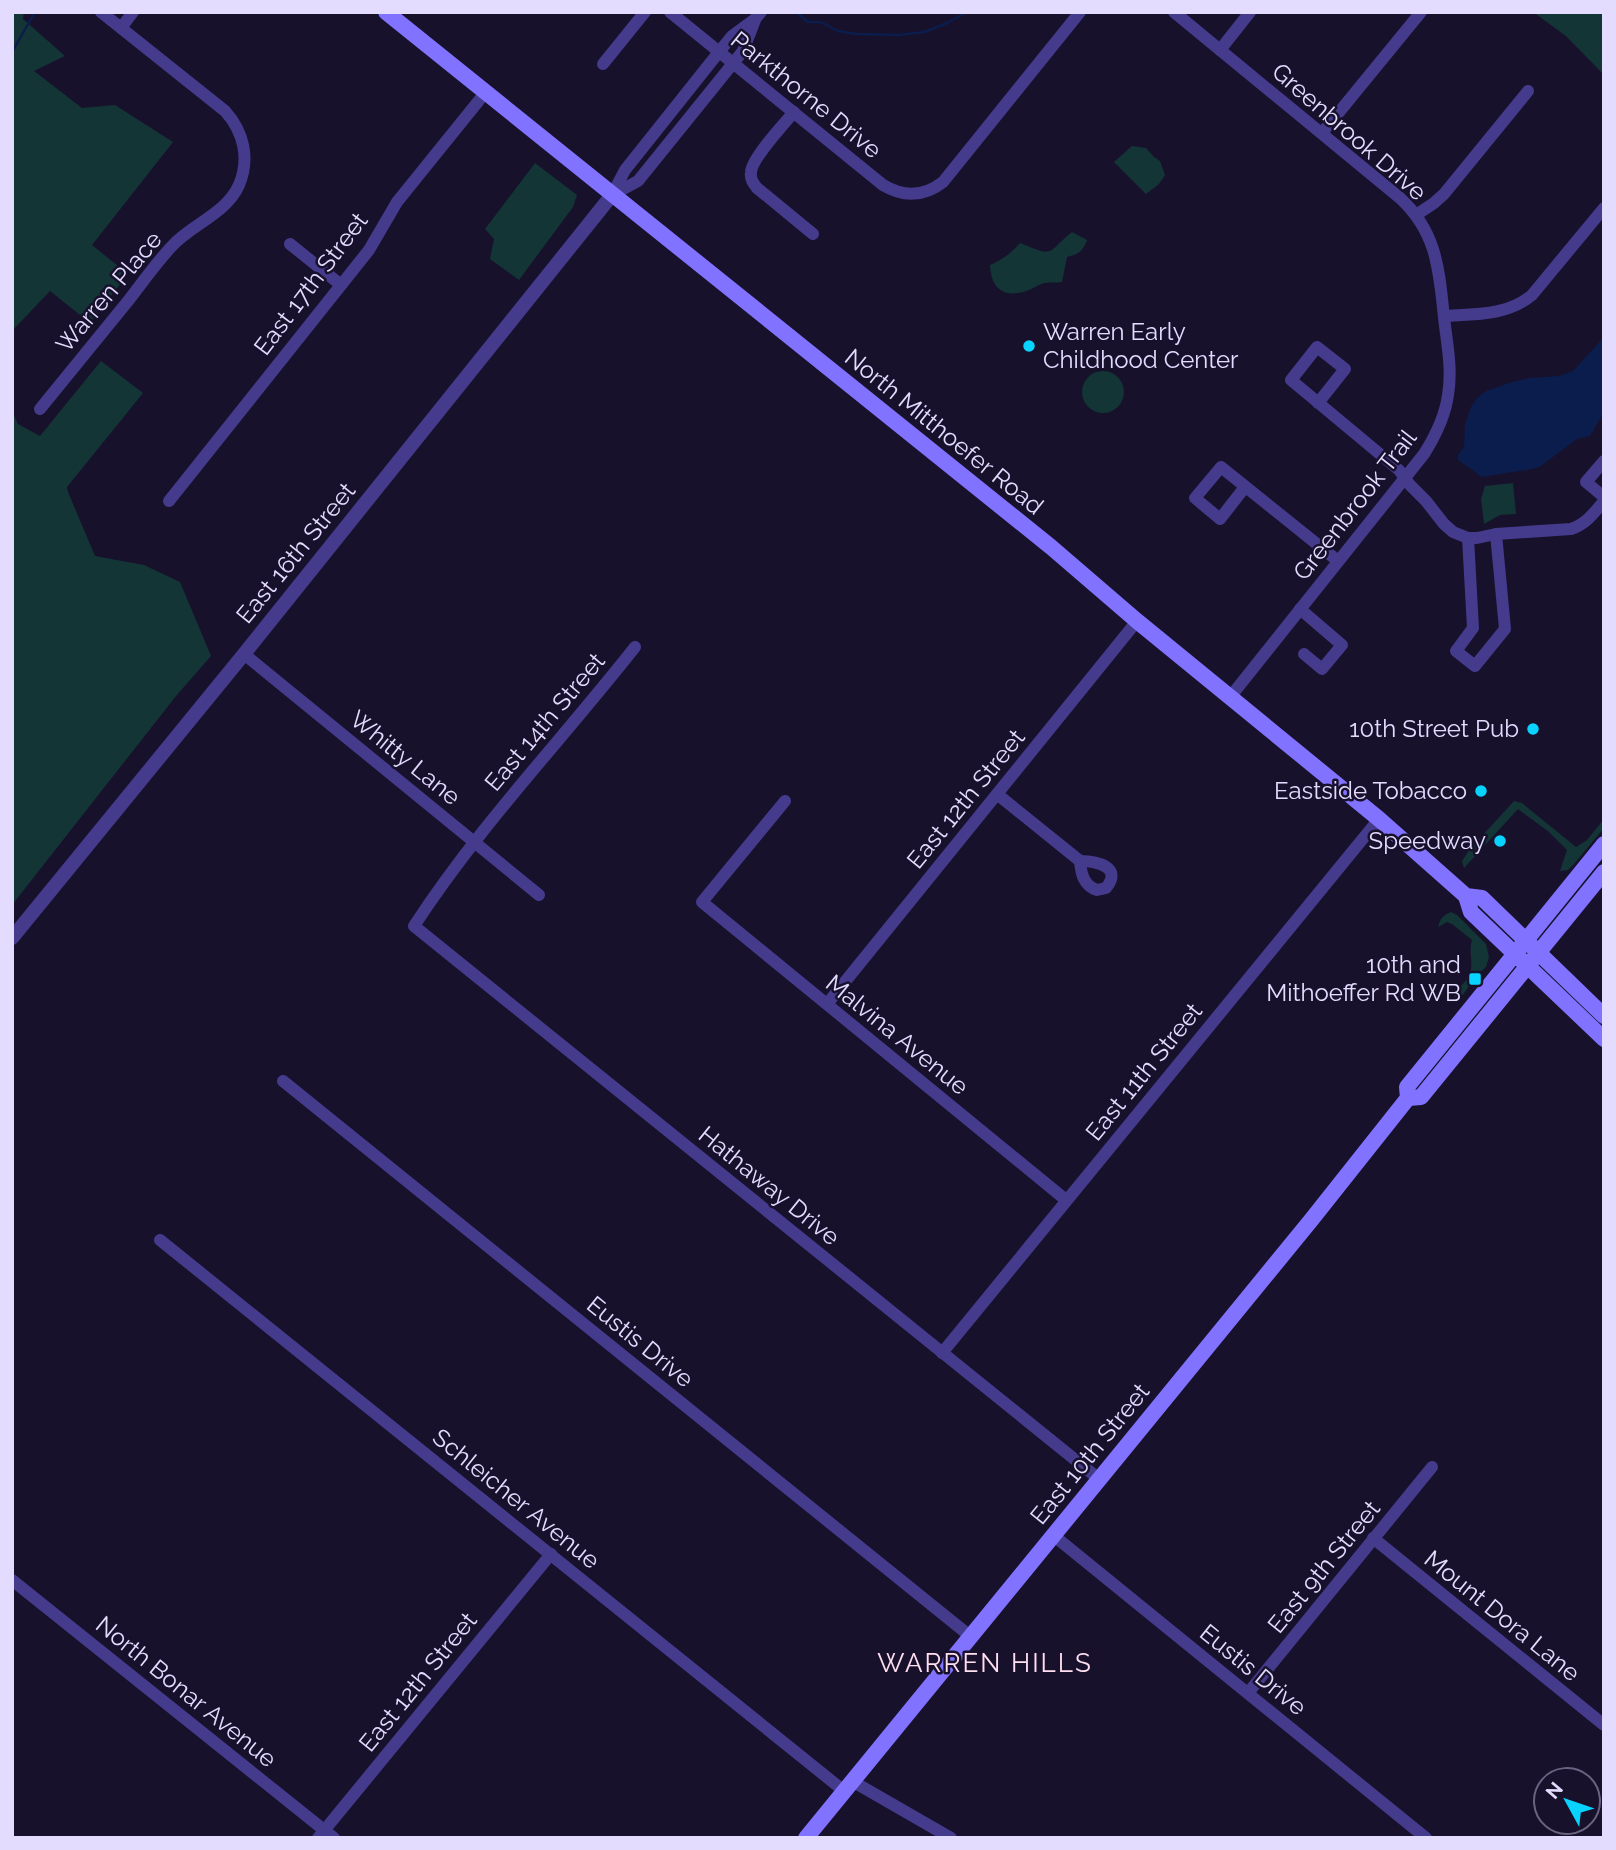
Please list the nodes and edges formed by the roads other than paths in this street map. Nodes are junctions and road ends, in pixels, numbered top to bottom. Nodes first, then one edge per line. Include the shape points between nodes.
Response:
1 (102, 12) edge
2 (133, 12) edge
3 (386, 12) edge
4 (645, 12) edge
5 (670, 12) edge
6 (1080, 12) edge
7 (1174, 12) edge
8 (1250, 12) edge
9 (1421, 12) edge
10 (758, 16) edge
11 (121, 28) junction
12 (1220, 50) junction
13 (719, 52) junction
14 (603, 64) dead end
15 (733, 64) junction
16 (1528, 91) dead end
17 (485, 93) junction
18 (794, 112) junction
19 (1322, 133) junction
20 (612, 195) junction
21 (1604, 208) edge
22 (1416, 215) junction
23 (813, 234) dead end
24 (290, 244) dead end
25 (341, 285) junction
26 (1444, 316) junction
27 (1318, 403) junction
28 (40, 409) dead end
29 (1604, 461) edge
30 (1405, 478) junction
31 (1245, 487) dead end
32 (1604, 499) edge
33 (169, 500) dead end
34 (1496, 534) junction
35 (1468, 538) junction
36 (1338, 561) junction
37 (1300, 609) junction
38 (1137, 621) junction
39 (635, 647) dead end
40 (244, 654) junction
41 (1304, 654) dead end
42 (1231, 696) junction
43 (997, 794) junction
44 (785, 801) dead end
45 (1379, 819) junction
46 (473, 841) junction
47 (1604, 844) edge
48 (1080, 862) dead end
49 (1604, 872) edge
50 (539, 895) dead end
51 (1466, 896) junction
52 (414, 926) joint
53 (12, 938) edge
54 (1526, 940) junction
55 (1539, 953) junction
56 (1514, 955) junction
57 (1527, 967) junction
58 (827, 1004) junction
59 (1604, 1016) edge
60 (1604, 1039) edge
61 (284, 1081) dead end
62 (1408, 1098) junction
63 (1066, 1200) junction
64 (160, 1240) dead end
65 (942, 1353) junction
66 (1432, 1467) dead end
67 (1099, 1479) junction
68 (1053, 1535) junction
69 (1373, 1538) junction
70 (551, 1553) junction
71 (12, 1580) edge
72 (970, 1636) junction
73 (1248, 1693) junction
74 (1604, 1726) edge
75 (848, 1786) junction
76 (325, 1835) edge
77 (806, 1838) edge
78 (951, 1838) edge
79 (1426, 1838) edge

1 - 11 street, Warren Place
2 - 11 street
3 - 17 main road, North Mitthoefer Road
4 - 14 street
5 - 13 street, Parkthorne Drive
6 - 18 street, Parkthorne Drive via 939,185 927,192 895,192 883,185
7 - 12 street, Greenbrook Drive
8 - 12 street
9 - 19 street
10 - 13 street
10 - 15 street
11 - 28 street, Warren Place via 234,121 243,144 242,176 230,200 170,248
12 - 19 street, Greenbrook Drive
13 - 15 street, Parkthorne Drive
13 - 20 street via 625,170
15 - 18 street, Parkthorne Drive
15 - 20 street via 638,181
16 - 22 street via 1444,194
17 - 20 main road, North Mitthoefer Road
17 - 25 street, East 17th Street via 397,202 369,250
18 - 23 street via 754,161 751,177 757,188
19 - 22 street, Greenbrook Drive
20 - 38 main road, North Mitthoefer Road
20 - 40 street, East 16th Street
21 - 26 street via 1525,301 1499,312
22 - 26 street, Greenbrook Drive via 1437,258
24 - 25 street
25 - 33 street, East 17th Street
26 - 30 street, Greenbrook Trail via 1450,370 1445,410 1434,439
27 - 27 street via 1290,380 1317,347 1345,369
27 - 30 street
29 - 32 street via 1586,482
30 - 35 street via 1446,526
30 - 36 street, Greenbrook Trail
31 - 36 street
32 - 34 street via 1586,522 1571,529
34 - 35 street
34 - 35 street via 1505,629 1475,666 1456,651 1474,628
36 - 37 street, Greenbrook Trail
37 - 41 street via 1342,645 1322,669
37 - 42 street, Greenbrook Trail
38 - 42 main road, North Mitthoefer Road
38 - 43 street, East 12th Street
39 - 46 street, East 14th Street
40 - 46 street, Whitty Lane
40 - 53 street, East 16th Street
42 - 45 main road, North Mitthoefer Road
43 - 48 street
43 - 58 street, East 12th Street
44 - 58 street, Malvina Avenue via 702,902
45 - 51 main road, North Mitthoefer Road
45 - 63 street, East 11th Street
46 - 50 street, Whitty Lane
46 - 52 street, East 14th Street
47 - 54 main road, East 10th Street
49 - 55 main road, East 10th Street
51 - 54 main road, North Mitthoefer Road via 1482,898
51 - 56 main road, North Mitthoefer Road via 1471,912
52 - 65 street, Hathaway Drive
54 - 55 main road, North Mitthoefer Road
54 - 56 main road, East 10th Street
55 - 57 main road, East 10th Street
55 - 59 main road, North Mitthoefer Road
56 - 57 main road, North Mitthoefer Road
56 - 62 main road, East 10th Street via 1407,1087
57 - 60 main road, North Mitthoefer Road
57 - 62 main road, East 10th Street via 1421,1097
58 - 63 street, Malvina Avenue
61 - 72 street, Eustis Drive
62 - 67 main road, East 10th Street
63 - 65 street, East 11th Street
64 - 70 street, Schleicher Avenue
65 - 67 street, Hathaway Drive
66 - 69 street, East 9th Street
67 - 68 main road, East 10th Street
68 - 72 main road, East 10th Street
68 - 73 street, Eustis Drive
69 - 73 street, East 9th Street
69 - 74 street, Mount Dora Lane
70 - 75 street, Schleicher Avenue
70 - 76 street, East 12th Street
71 - 76 street, North Bonar Avenue
72 - 75 main road, East 10th Street
73 - 79 street, Eustis Drive
75 - 77 main road, East 10th Street
75 - 78 street, Schleicher Avenue

